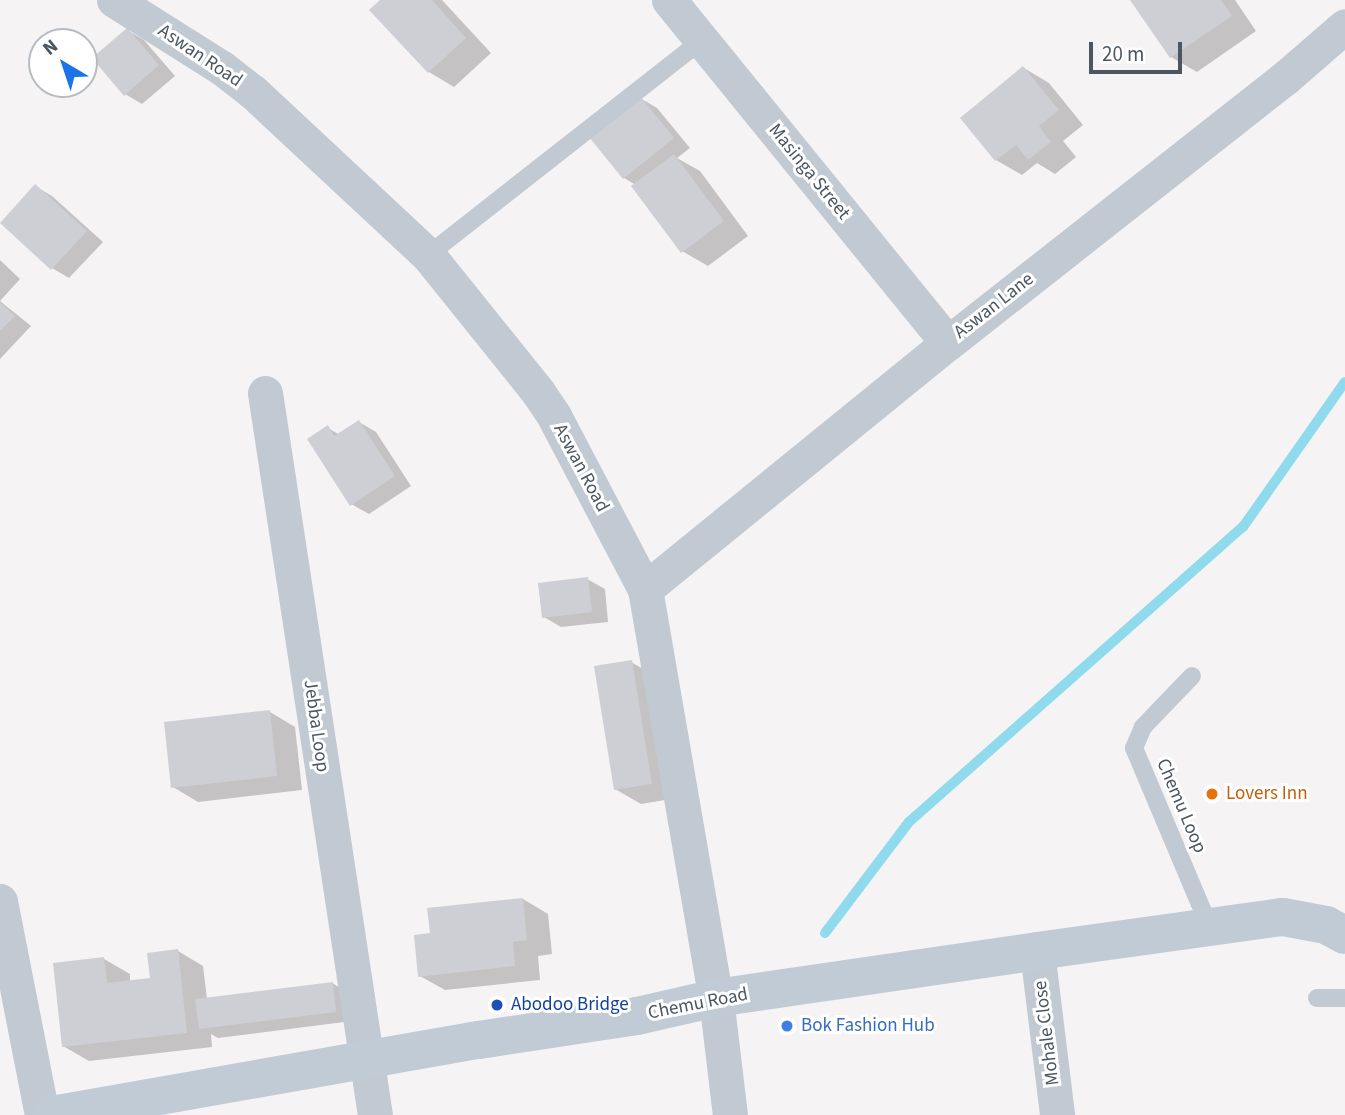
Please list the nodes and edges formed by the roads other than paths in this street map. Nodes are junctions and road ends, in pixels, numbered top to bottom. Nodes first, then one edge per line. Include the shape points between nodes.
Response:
1 (114, 0) edge
2 (669, 0) edge
3 (1345, 26) edge
4 (702, 40) junction
5 (428, 255) junction
6 (948, 343) junction
7 (265, 393) dead end
8 (645, 589) junction
9 (1192, 676) dead end
10 (0, 901) edge
11 (1210, 928) junction
12 (1345, 935) edge
13 (1037, 951) junction
14 (716, 998) junction
15 (1345, 998) edge
16 (1317, 999) dead end
17 (365, 1060) junction
18 (146, 1107) edge
19 (71, 1113) edge
20 (42, 1115) edge
21 (375, 1115) edge
22 (730, 1115) edge
23 (1057, 1115) edge

1 - 5 street, Aswan Road via 253,92
2 - 4 street, Masinga Street
3 - 6 street, Aswan Lane
4 - 5 lane
4 - 6 street, Masinga Street
5 - 8 street, Aswan Road via 548,408
6 - 8 street, Aswan Lane
7 - 17 street, Jebba Loop
8 - 14 street, Aswan Road
9 - 11 lane, Chemu Loop via 1143,727 1134,748
10 - 20 street
11 - 12 street, Chemu Road via 1283,917 1326,925
11 - 13 street, Chemu Road
13 - 14 street, Chemu Road
13 - 23 street, Mohale Close
14 - 17 street, Chemu Road via 637,1016
14 - 22 street, Aswan Road
15 - 16 lane
17 - 18 street, Chemu Road
17 - 21 street, Jebba Loop
18 - 19 street, Chemu Road

